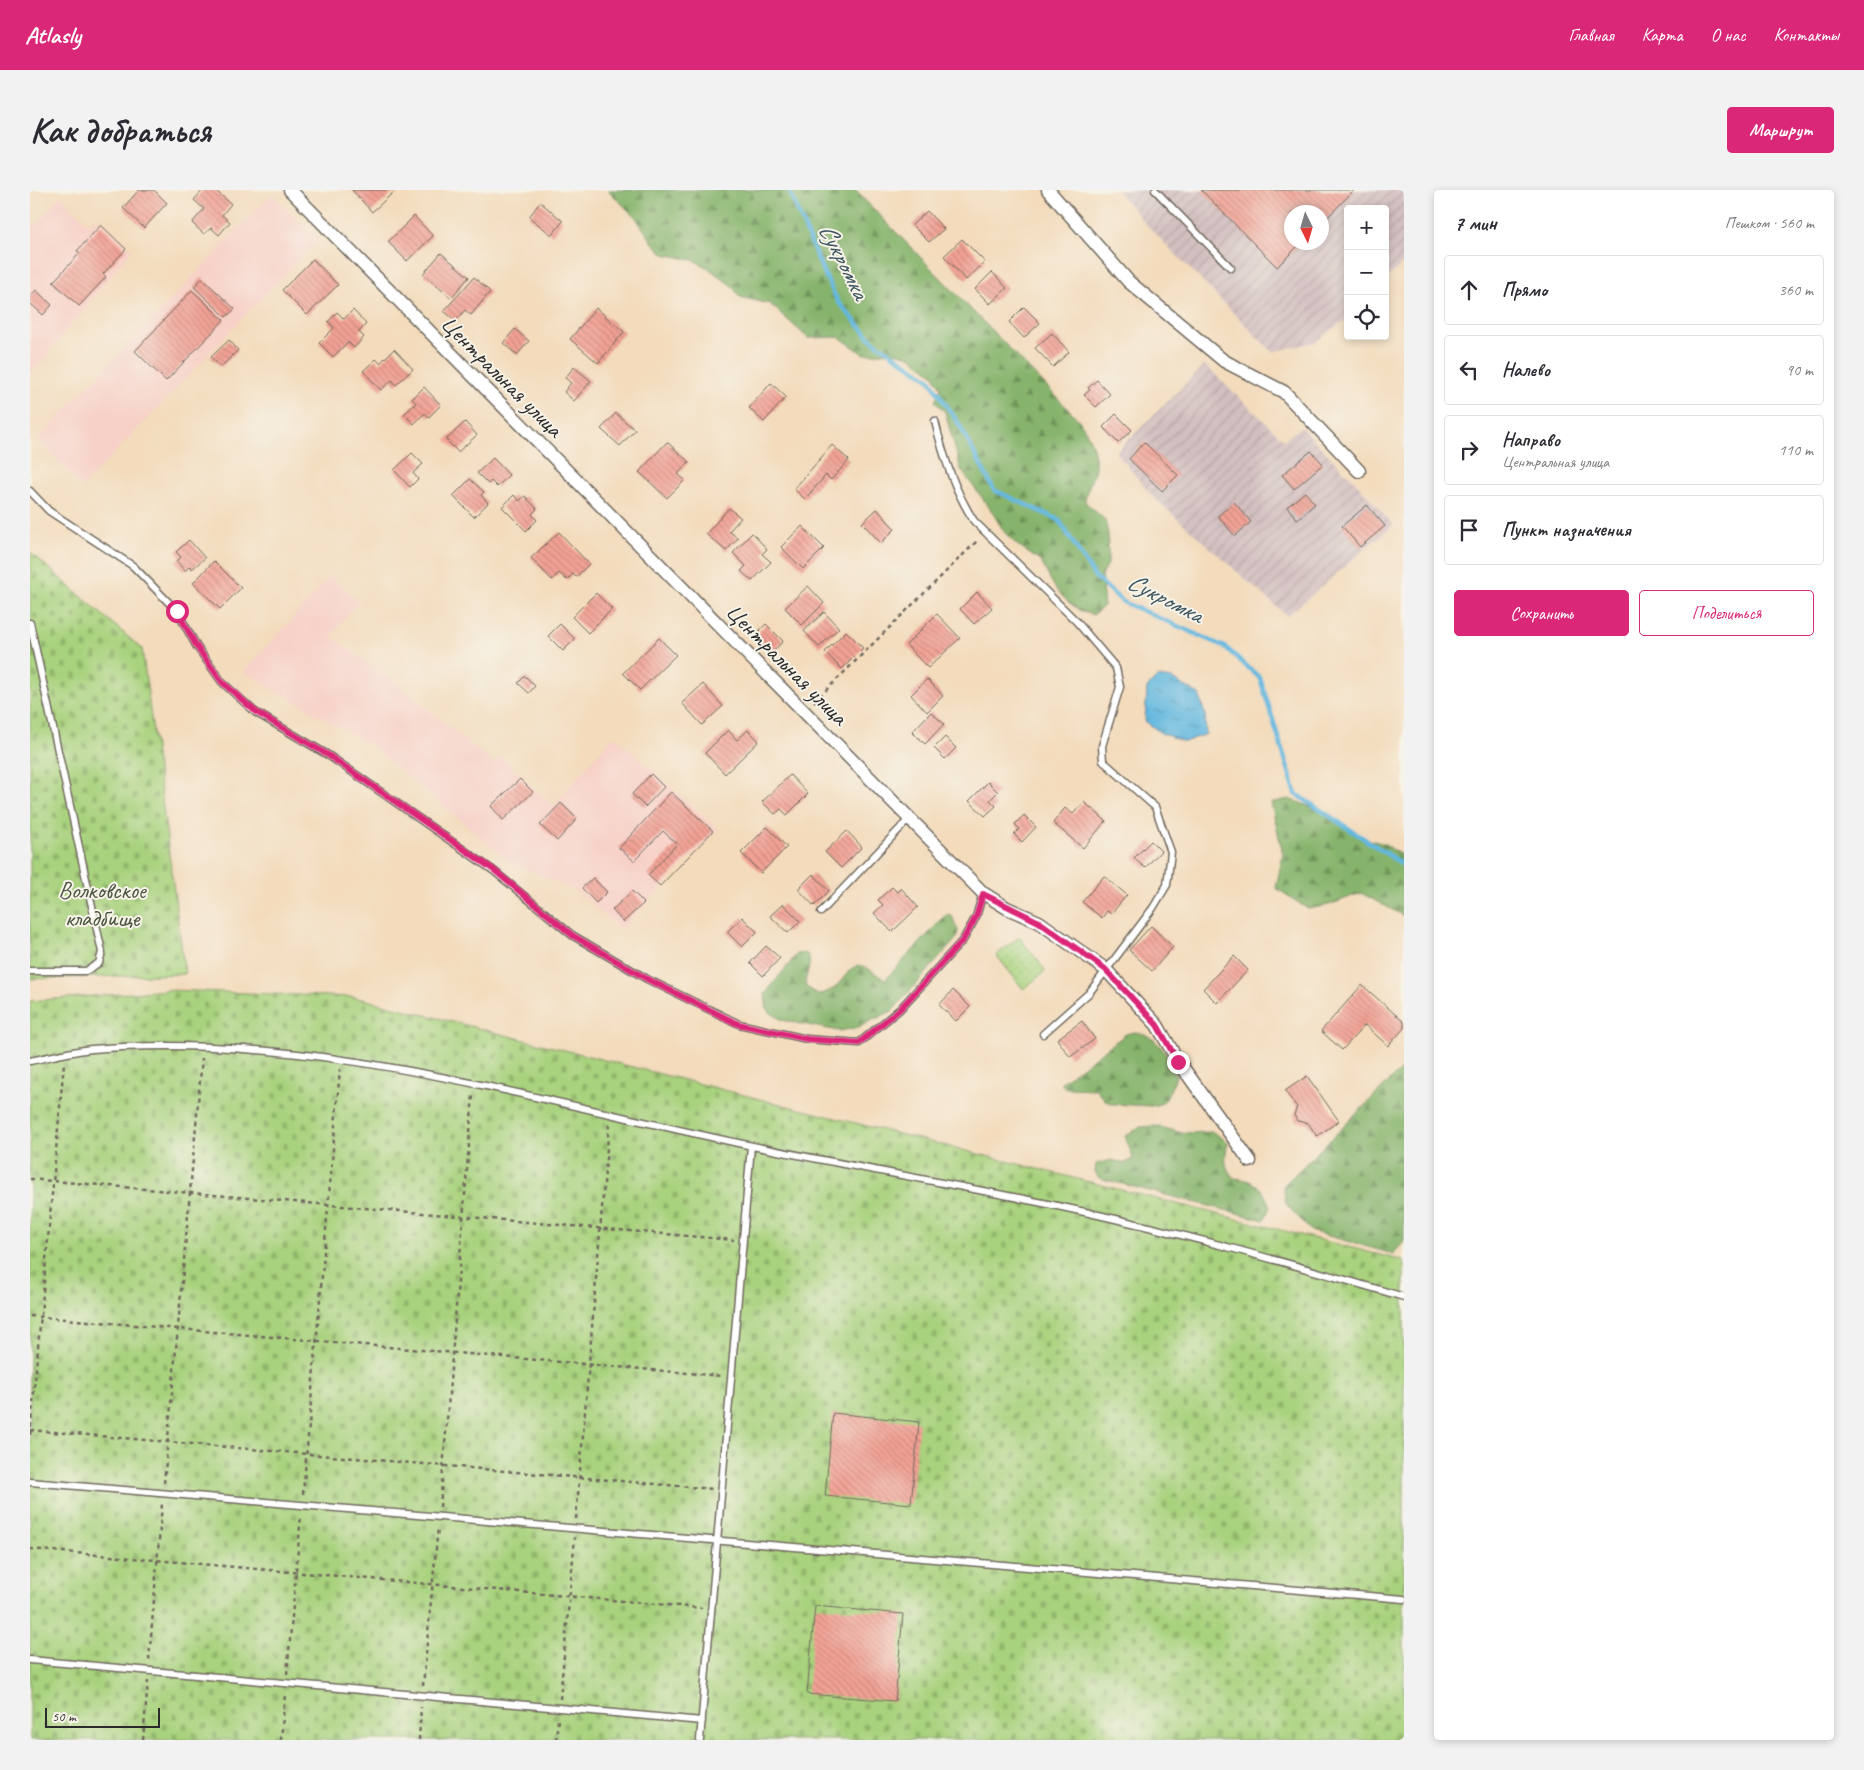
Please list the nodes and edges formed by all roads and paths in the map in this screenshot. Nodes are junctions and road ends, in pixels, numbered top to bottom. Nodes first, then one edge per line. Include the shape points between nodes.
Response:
1 (290, 190) edge
2 (1048, 190) edge
3 (1155, 190) edge
4 (1231, 268) dead end
5 (935, 421) dead end
6 (1359, 471) dead end
7 (30, 491) edge
8 (986, 533) junction
9 (30, 623) edge
10 (804, 712) junction
11 (909, 819) junction
12 (983, 894) junction
13 (820, 912) dead end
14 (1105, 969) junction
15 (30, 972) edge
16 (1042, 1034) dead end
17 (203, 1047) junction
18 (65, 1054) junction
19 (341, 1059) junction
20 (30, 1061) edge
21 (474, 1085) junction
22 (610, 1116) junction
23 (751, 1146) junction
24 (1250, 1161) dead end
25 (30, 1179) edge
26 (53, 1181) junction
27 (190, 1192) junction
28 (328, 1204) junction
29 (464, 1216) junction
30 (601, 1228) junction
31 (743, 1240) junction
32 (1404, 1296) edge
33 (30, 1316) edge
34 (40, 1317) junction
35 (179, 1329) junction
36 (317, 1341) junction
37 (453, 1353) junction
38 (590, 1365) junction
39 (731, 1377) junction
40 (30, 1430) edge
41 (30, 1435) edge
42 (306, 1455) junction
43 (443, 1467) junction
44 (580, 1478) junction
45 (30, 1482) edge
46 (722, 1490) junction
47 (302, 1504) junction
48 (439, 1516) junction
49 (576, 1527) junction
50 (717, 1541) junction
51 (30, 1549) edge
52 (296, 1573) junction
53 (433, 1584) junction
54 (569, 1596) junction
55 (1404, 1598) edge
56 (711, 1609) junction
57 (30, 1660) edge
58 (148, 1671) junction
59 (286, 1683) junction
60 (422, 1695) junction
61 (559, 1708) junction
62 (702, 1720) junction
63 (143, 1740) edge
64 (281, 1740) edge
65 (419, 1740) edge
66 (556, 1740) edge
67 (700, 1740) edge

1 - 10 street, Центральная улица
2 - 6 street via 1129,282 1224,361 1284,392
3 - 4 lane
5 - 8 lane via 943,455 963,503
7 - 12 lane via 49,511 139,573 177,611 222,682 256,712 328,755 494,870 572,935 647,979 738,1024 807,1039 859,1043 900,1009 963,940 976,917
8 - 10 path
8 - 14 lane via 1076,622 1116,668 1120,687 1102,746 1103,761 1155,807 1171,852 1167,885
9 - 15 lane via 102,952 100,963 86,971
10 - 11 street, Центральная улица
11 - 12 street, Центральная улица
11 - 13 lane
12 - 14 street, Центральная улица via 1039,922
14 - 16 lane via 1089,993
14 - 24 street, Центральная улица via 1157,1025 1178,1062
17 - 18 lane via 90,1049
17 - 19 lane
17 - 27 path
18 - 20 lane
18 - 26 path
19 - 21 lane
19 - 28 path
21 - 22 lane
21 - 29 path
22 - 23 lane
22 - 30 path
23 - 31 lane
23 - 32 lane via 1045,1203 1264,1255
25 - 26 path
26 - 27 path
26 - 34 path
27 - 28 path
27 - 35 path
28 - 29 path
28 - 36 path
29 - 30 path
29 - 37 path
30 - 31 path
30 - 38 path
31 - 39 lane
33 - 34 path
34 - 35 path
34 - 40 path
35 - 36 path
36 - 37 path
36 - 42 path
37 - 38 path
37 - 43 path
38 - 39 path
38 - 44 path
39 - 46 lane
40 - 41 path
40 - 42 path
42 - 43 path
42 - 47 path
43 - 44 path
43 - 48 path
44 - 46 path
44 - 49 path
45 - 47 lane
46 - 50 lane
47 - 48 lane
47 - 52 path
48 - 49 lane
48 - 53 path
49 - 50 lane
49 - 54 path
50 - 55 lane
50 - 56 lane
51 - 52 path
52 - 53 path
52 - 59 path
53 - 54 path
53 - 60 path
54 - 56 path
54 - 61 path
56 - 62 lane
57 - 58 lane
58 - 59 lane
58 - 63 path
59 - 60 lane
59 - 64 path
60 - 61 lane
60 - 65 path
61 - 62 lane
61 - 66 path
62 - 67 lane

